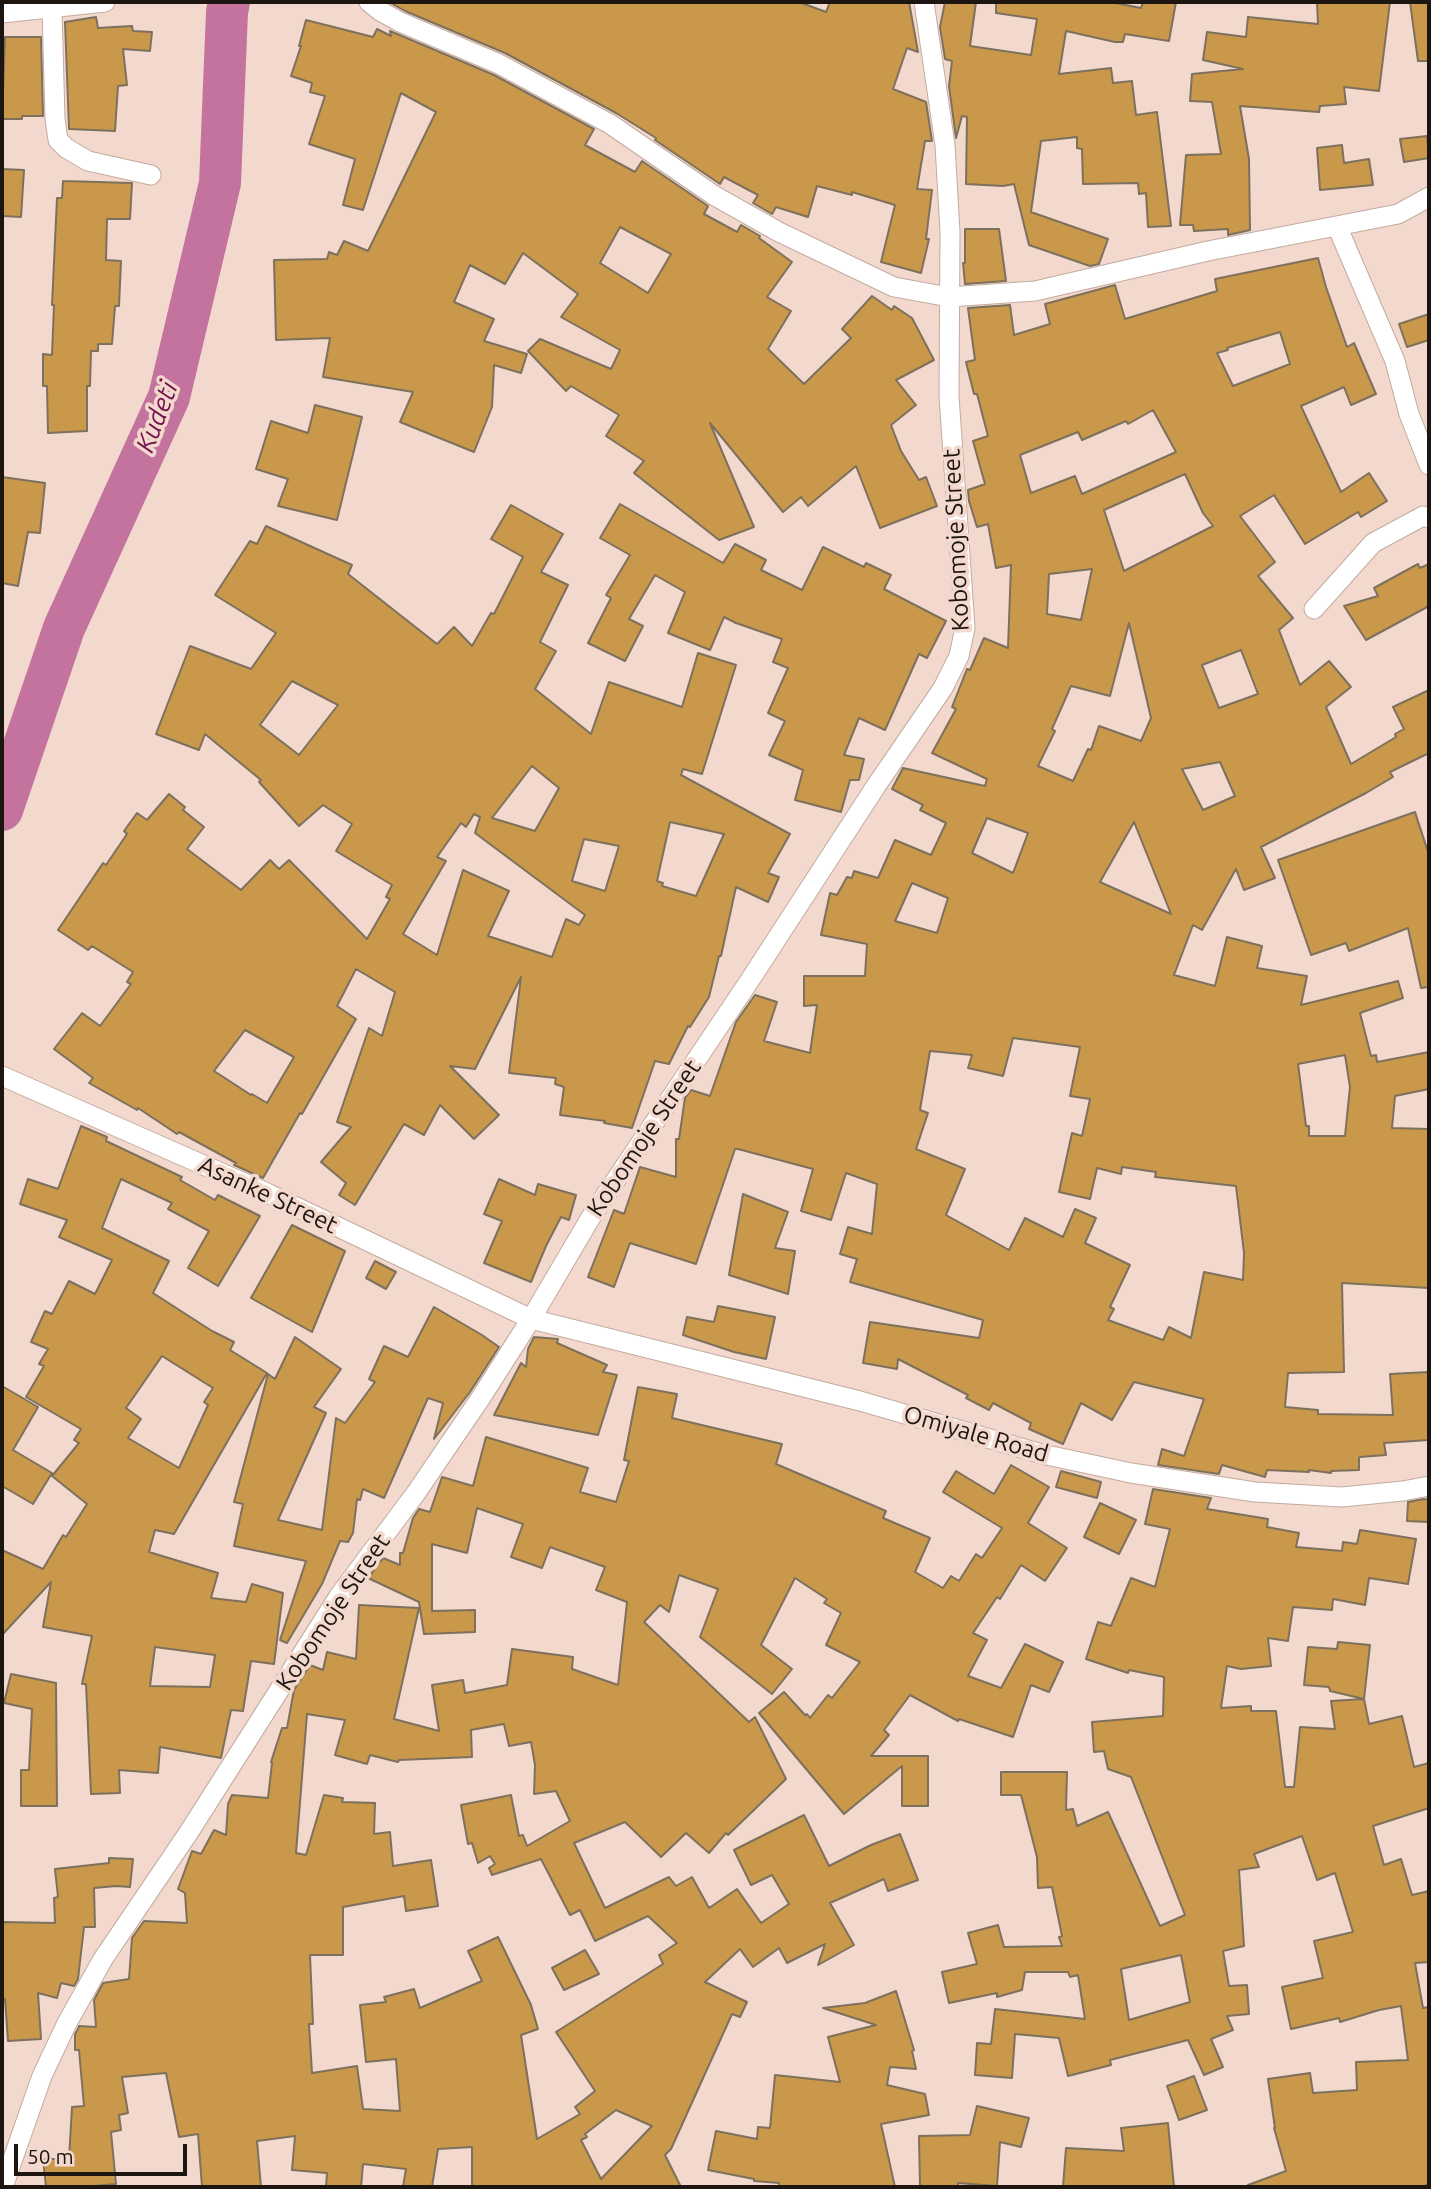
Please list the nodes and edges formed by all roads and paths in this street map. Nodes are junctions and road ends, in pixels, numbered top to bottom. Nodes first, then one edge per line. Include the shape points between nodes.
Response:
1 (105, 2) edge
2 (369, 2) edge
3 (924, 2) edge
4 (52, 8) junction
5 (2, 13) edge
6 (150, 175) dead end
7 (1429, 197) edge
8 (1337, 226) junction
9 (949, 297) junction
10 (1429, 465) edge
11 (1429, 518) edge
12 (1314, 610) dead end
13 (9, 1079) edge
14 (531, 1319) junction
15 (1429, 1486) edge
16 (3, 2187) edge

1 - 4 street
2 - 9 street via 400,22 499,64 610,124 715,196 779,232 894,286
3 - 9 street, Kobomoje Street via 945,145
4 - 5 street
4 - 6 street via 58,140 88,161
7 - 8 street via 1398,214
8 - 9 street via 1035,290
8 - 10 street via 1395,361
9 - 14 street, Kobomoje Street via 949,396 965,628 959,656 943,688 590,1217
11 - 12 street via 1423,516 1373,543
13 - 14 street, Asanke Street via 269,1194
14 - 15 street, Omiyale Road via 860,1401 1042,1454 1131,1473 1255,1492 1342,1497
14 - 16 street, Kobomoje Street via 416,1493 339,1596 103,1959 41,2077

